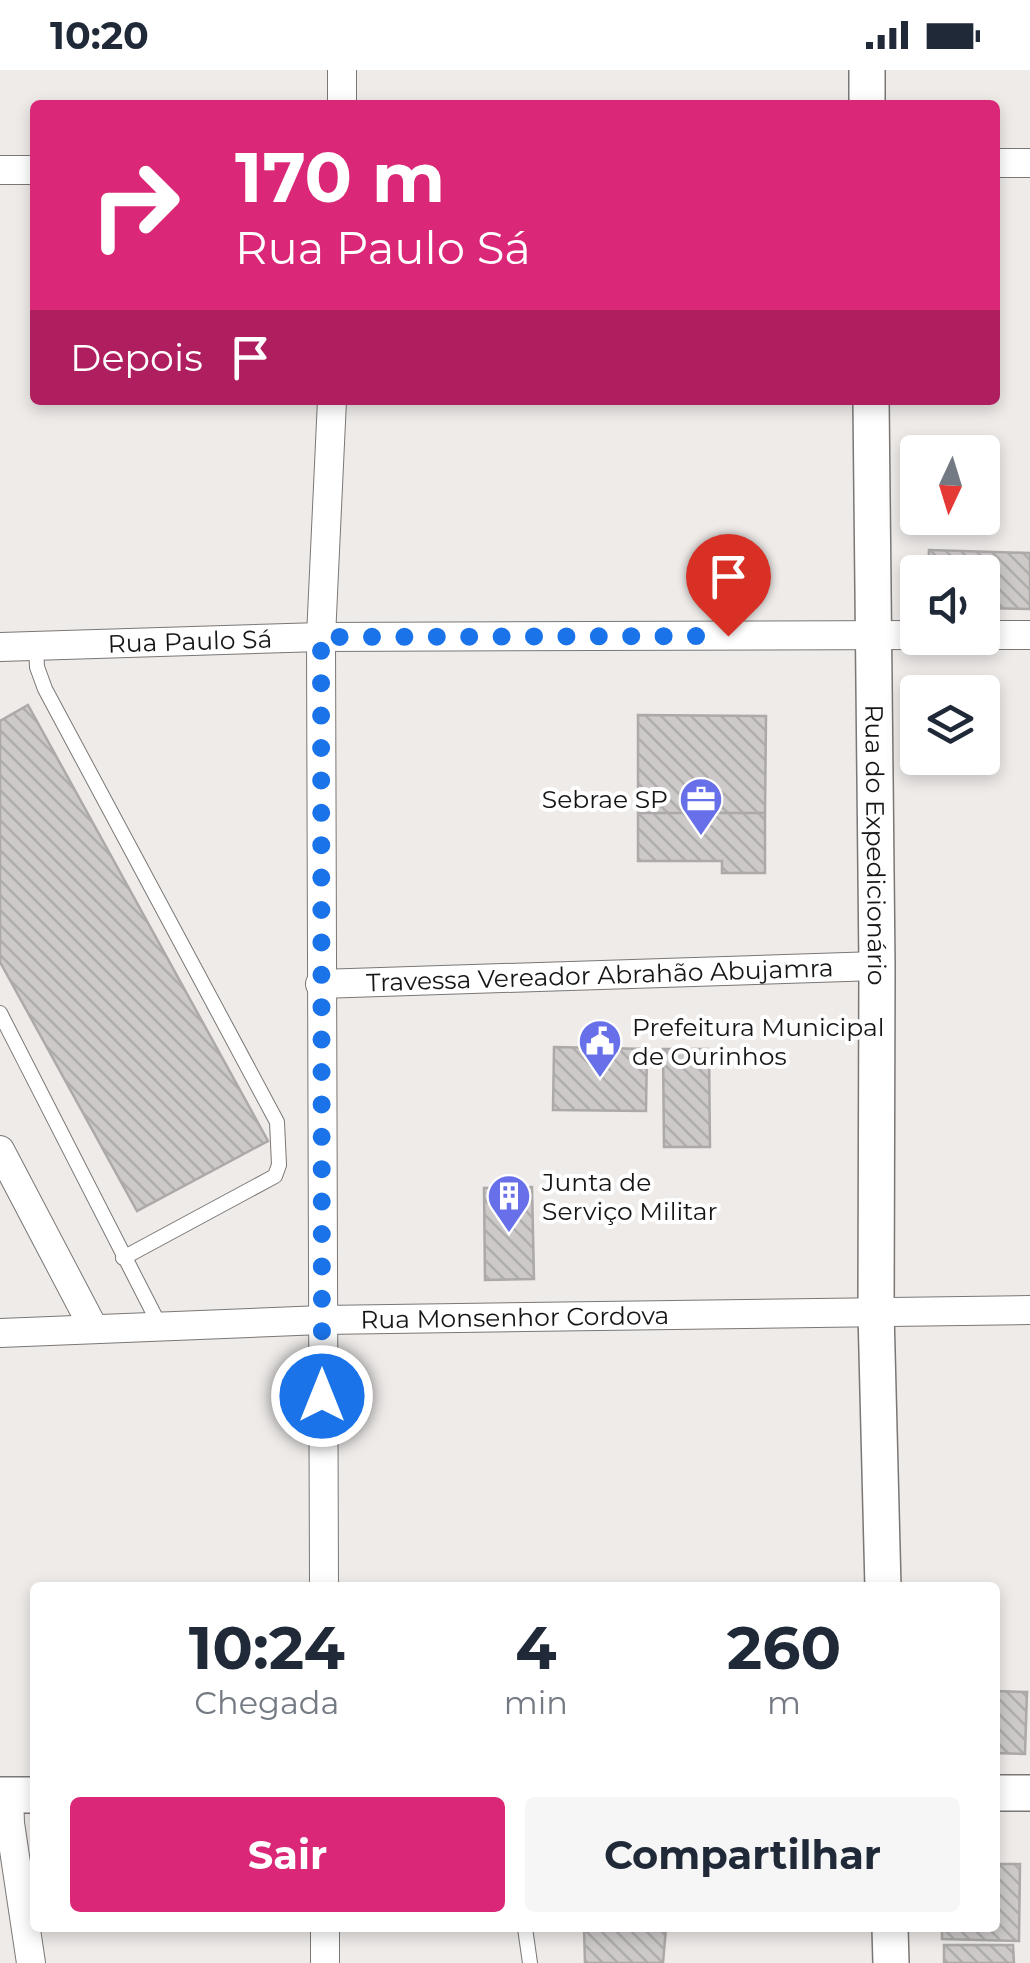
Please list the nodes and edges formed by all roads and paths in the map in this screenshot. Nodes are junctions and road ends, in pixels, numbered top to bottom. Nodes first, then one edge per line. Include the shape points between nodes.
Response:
1 (342, 70) edge
2 (867, 70) edge
3 (342, 100) edge
4 (868, 100) edge
5 (1000, 163) edge
6 (1030, 163) edge
7 (0, 170) edge
8 (30, 170) edge
9 (332, 405) edge
10 (870, 405) edge
11 (873, 635) junction
12 (900, 635) edge
13 (1000, 635) edge
14 (1030, 636) edge
15 (321, 637) junction
16 (36, 646) junction
17 (0, 647) edge
18 (877, 966) junction
19 (320, 984) junction
20 (0, 1013) edge
21 (0, 1150) edge
22 (123, 1258) junction
23 (1030, 1310) edge
24 (876, 1312) junction
25 (322, 1320) junction
26 (160, 1327) junction
27 (94, 1329) junction
28 (0, 1333) edge
29 (324, 1582) edge
30 (883, 1582) edge
31 (1030, 1792) edge
32 (1000, 1793) edge
33 (11, 1806) edge
34 (325, 1932) edge
35 (526, 1932) edge
36 (890, 1932) edge
37 (31, 1963) edge
38 (325, 1963) edge
39 (530, 1963) edge
40 (891, 1963) edge

1 - 3 street
2 - 4 street
5 - 6 street
7 - 8 street
9 - 15 street
10 - 11 street, Rua do Expedicionário
11 - 12 street, Rua Paulo Sá
11 - 15 street, Rua Paulo Sá
11 - 18 street, Rua do Expedicionário
13 - 14 street
15 - 16 street, Rua Paulo Sá
15 - 19 street
16 - 17 street, Rua Paulo Sá
16 - 22 lane via 45,689 277,1122 275,1176
18 - 19 street, Travessa Vereador Abrahão Abujamra
18 - 24 street, Rua do Expedicionário
19 - 25 street
20 - 22 lane
21 - 27 street
22 - 26 lane
23 - 24 street, Rua Monsenhor Cordova
24 - 25 street, Rua Monsenhor Cordova
24 - 30 street, Rua do Expedicionário
25 - 26 street, Rua Monsenhor Cordova
25 - 29 street
26 - 27 street, Rua Monsenhor Cordova
27 - 28 street, Rua Monsenhor Cordova
31 - 32 street
33 - 37 street
34 - 38 street
35 - 39 lane
36 - 40 street

